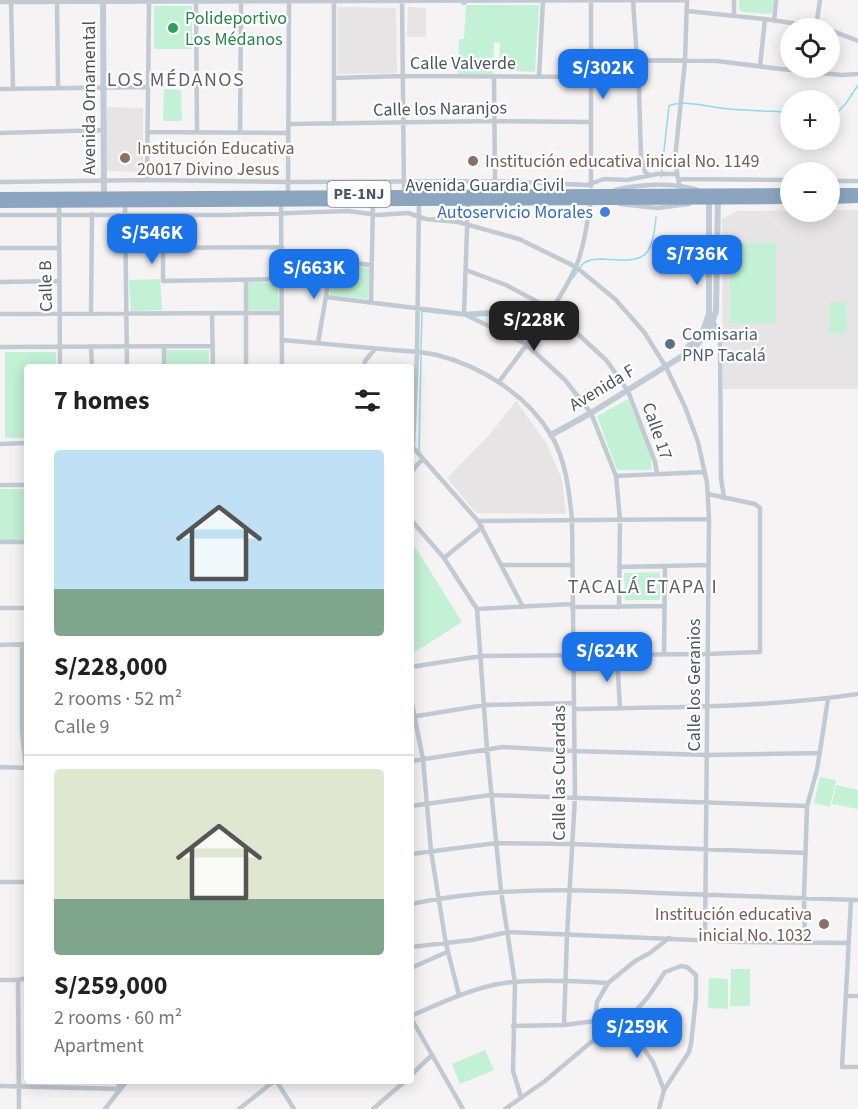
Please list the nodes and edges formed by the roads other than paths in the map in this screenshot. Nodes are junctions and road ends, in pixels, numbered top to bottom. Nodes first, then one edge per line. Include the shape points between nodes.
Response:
1 (687, 0) edge
2 (734, 0) edge
3 (776, 0) edge
4 (820, 0) edge
5 (103, 1) edge
6 (289, 1) edge
7 (334, 1) edge
8 (402, 1) edge
9 (464, 1) edge
10 (543, 1) edge
11 (591, 1) edge
12 (633, 1) edge
13 (0, 2) edge
14 (11, 2) junction
15 (57, 2) junction
16 (149, 3) junction
17 (196, 3) junction
18 (241, 3) junction
19 (687, 11) junction
20 (734, 16) junction
21 (817, 18) edge
22 (765, 19) junction
23 (774, 21) junction
24 (780, 22) edge
25 (840, 34) edge
26 (858, 41) edge
27 (591, 59) junction
28 (637, 60) junction
29 (685, 61) junction
30 (760, 66) junction
31 (858, 74) edge
32 (403, 76) junction
33 (494, 76) junction
34 (539, 77) junction
35 (592, 77) junction
36 (334, 78) junction
37 (104, 86) junction
38 (58, 87) junction
39 (147, 87) junction
40 (13, 88) junction
41 (0, 89) edge
42 (494, 121) junction
43 (591, 122) junction
44 (403, 123) junction
45 (288, 124) junction
46 (334, 124) junction
47 (104, 130) junction
48 (147, 132) junction
49 (197, 132) junction
50 (240, 132) junction
51 (288, 132) junction
52 (0, 133) edge
53 (649, 175) junction
54 (677, 177) junction
55 (104, 180) junction
56 (147, 180) junction
57 (780, 180) edge
58 (495, 181) junction
59 (840, 181) edge
60 (858, 181) edge
61 (0, 182) edge
62 (288, 182) junction
63 (404, 182) junction
64 (680, 187) junction
65 (840, 192) edge
66 (858, 192) edge
67 (591, 193) junction
68 (780, 193) edge
69 (404, 194) junction
70 (288, 195) junction
71 (0, 196) edge
72 (104, 196) junction
73 (602, 197) junction
74 (711, 197) junction
75 (858, 199) edge
76 (125, 200) junction
77 (780, 200) edge
78 (840, 200) edge
79 (468, 201) junction
80 (373, 202) junction
81 (419, 202) junction
82 (281, 203) junction
83 (0, 204) edge
84 (59, 204) junction
85 (281, 213) junction
86 (59, 214) junction
87 (92, 214) junction
88 (125, 214) junction
89 (0, 215) edge
90 (372, 215) junction
91 (420, 218) junction
92 (468, 225) junction
93 (282, 247) junction
94 (0, 248) edge
95 (59, 248) junction
96 (125, 248) junction
97 (163, 248) junction
98 (282, 255) junction
99 (332, 261) junction
100 (371, 265) junction
101 (576, 267) junction
102 (466, 270) junction
103 (281, 279) junction
104 (246, 280) junction
105 (59, 281) junction
106 (0, 282) edge
107 (326, 297) junction
108 (371, 301) junction
109 (418, 307) junction
110 (551, 309) junction
111 (60, 313) junction
112 (91, 313) junction
113 (127, 313) junction
114 (247, 313) junction
115 (281, 313) junction
116 (0, 314) edge
117 (212, 314) junction
118 (464, 314) junction
119 (711, 319) junction
120 (282, 340) junction
121 (318, 343) junction
122 (526, 344) junction
123 (213, 346) junction
124 (0, 347) edge
125 (60, 347) junction
126 (91, 347) junction
127 (127, 347) junction
128 (164, 347) junction
129 (375, 349) junction
130 (417, 353) junction
131 (60, 364) edge
132 (92, 364) edge
133 (127, 364) edge
134 (164, 364) edge
135 (213, 364) edge
136 (246, 364) edge
137 (282, 364) edge
138 (365, 364) edge
139 (667, 366) junction
140 (499, 382) junction
141 (628, 391) junction
142 (414, 409) edge
143 (591, 413) junction
144 (551, 435) junction
145 (24, 443) edge
146 (0, 444) edge
147 (414, 448) edge
148 (423, 459) junction
149 (414, 468) edge
150 (705, 472) junction
151 (657, 473) junction
152 (616, 476) junction
153 (0, 485) edge
154 (24, 485) edge
155 (708, 494) junction
156 (724, 498) junction
157 (572, 519) junction
158 (709, 519) junction
159 (620, 520) junction
160 (478, 521) junction
161 (414, 523) edge
162 (482, 527) junction
163 (0, 542) edge
164 (24, 542) edge
165 (444, 558) junction
166 (502, 565) junction
167 (572, 565) junction
168 (707, 565) junction
169 (665, 566) junction
170 (619, 567) junction
171 (572, 606) junction
172 (665, 606) junction
173 (523, 607) junction
174 (619, 607) junction
175 (0, 608) edge
176 (24, 608) edge
177 (477, 609) junction
178 (24, 644) edge
179 (0, 645) edge
180 (573, 654) junction
181 (664, 654) junction
182 (707, 654) junction
183 (481, 656) junction
184 (617, 656) junction
185 (414, 667) edge
186 (858, 694) edge
187 (828, 699) junction
188 (573, 703) junction
189 (485, 705) junction
190 (706, 705) junction
191 (620, 708) junction
192 (573, 710) junction
193 (414, 717) edge
194 (414, 725) edge
195 (24, 747) edge
196 (487, 749) junction
197 (575, 751) junction
198 (820, 753) junction
199 (707, 755) junction
200 (423, 759) junction
201 (414, 760) edge
202 (0, 767) edge
203 (24, 768) edge
204 (491, 795) junction
205 (575, 797) junction
206 (707, 803) junction
207 (427, 804) junction
208 (414, 806) edge
209 (807, 806) junction
210 (497, 843) junction
211 (572, 844) junction
212 (707, 848) junction
213 (431, 851) junction
214 (806, 853) junction
215 (414, 854) edge
216 (0, 882) edge
217 (24, 882) edge
218 (570, 889) junction
219 (501, 891) junction
220 (706, 894) junction
221 (439, 898) junction
222 (804, 898) junction
223 (851, 900) junction
224 (858, 900) edge
225 (414, 903) edge
226 (508, 932) junction
227 (567, 934) junction
228 (669, 938) junction
229 (705, 940) junction
230 (805, 942) junction
231 (849, 943) junction
232 (446, 944) junction
233 (414, 947) edge
234 (447, 952) junction
235 (414, 967) edge
236 (24, 979) edge
237 (0, 980) edge
238 (18, 980) junction
239 (565, 982) junction
240 (515, 983) junction
241 (608, 983) junction
242 (459, 995) junction
243 (846, 996) junction
244 (858, 996) edge
245 (414, 1016) edge
246 (624, 1020) junction
247 (414, 1023) edge
248 (564, 1025) junction
249 (513, 1026) junction
250 (431, 1056) junction
251 (858, 1067) edge
252 (414, 1072) edge
253 (119, 1084) edge
254 (124, 1084) edge
255 (272, 1084) edge
256 (276, 1084) edge
257 (402, 1084) edge
258 (0, 1086) edge
259 (20, 1088) junction
260 (119, 1089) junction
261 (664, 1090) junction
262 (521, 1097) junction
263 (19, 1109) edge
264 (105, 1109) edge
265 (239, 1109) edge
266 (294, 1109) edge
267 (373, 1109) edge
268 (463, 1109) edge
269 (505, 1109) edge
270 (659, 1109) edge

1 - 12 street
1 - 19 street
2 - 20 street
3 - 23 street
4 - 21 street
5 - 15 street
5 - 16 street
5 - 37 street, Avenida Ornamental
6 - 7 street
6 - 18 street
6 - 45 street
7 - 8 street
7 - 36 street
8 - 9 street
8 - 32 street
9 - 10 street
10 - 11 street
10 - 34 street
11 - 12 street
11 - 27 street
12 - 28 street
13 - 14 street
14 - 15 street
14 - 40 street
15 - 38 street
16 - 17 street
16 - 39 street
17 - 18 street
17 - 49 street
18 - 50 street
19 - 20 street
19 - 29 street
20 - 22 street
22 - 23 street
22 - 30 street
23 - 24 street
25 - 26 street
27 - 28 street
27 - 35 street
28 - 29 street
28 - 53 street via 641,158
29 - 30 street
29 - 54 street via 675,159
30 - 31 street
32 - 33 street, Calle Valverde
32 - 36 street, Calle Valverde
32 - 44 street
33 - 34 street, Calle Valverde
33 - 42 street
34 - 35 street, Calle Valverde
35 - 43 street
36 - 46 street
37 - 38 street
37 - 39 street
37 - 47 street, Avenida Ornamental
38 - 40 street
39 - 48 street
40 - 41 street
42 - 43 street, Calle los Naranjos
42 - 44 street, Calle los Naranjos
42 - 58 street
43 - 67 street
44 - 46 street, Calle los Naranjos
44 - 63 street
45 - 46 street, Calle los Naranjos
45 - 51 street
47 - 52 street
47 - 55 street, Avenida Ornamental
48 - 49 street
48 - 56 street
49 - 50 street
50 - 51 street
51 - 62 street
53 - 54 street
53 - 67 street via 604,179
54 - 57 street
54 - 64 street
55 - 56 street
55 - 61 street
55 - 72 street, Avenida Ornamental
56 - 62 street
58 - 63 street
58 - 67 street
59 - 60 street
62 - 63 street
62 - 70 street
63 - 69 street
64 - 73 street via 621,188
64 - 74 street
65 - 66 highway
67 - 69 highway, Avenida Guardia Civil / PE-1NJ
67 - 73 highway, Avenida Guardia Civil / PE-1NJ
67 - 79 highway, Avenida Guardia Civil / PE-1NJ
67 - 101 street
68 - 74 highway, Avenida Guardia Civil / PE-1NJ
69 - 70 highway, Avenida Guardia Civil / PE-1NJ
70 - 76 highway, Avenida Guardia Civil / PE-1NJ
71 - 72 highway, Avenida Guardia Civil / PE-1NJ
72 - 76 highway, Avenida Guardia Civil / PE-1NJ
73 - 74 highway, Avenida Guardia Civil / PE-1NJ
74 - 77 highway, Avenida Guardia Civil / PE-1NJ
74 - 119 street
75 - 78 highway
76 - 82 highway, Avenida Guardia Civil / PE-1NJ
76 - 84 highway, Avenida Guardia Civil / PE-1NJ
76 - 88 street
79 - 81 highway, Avenida Guardia Civil / PE-1NJ
79 - 92 street
80 - 81 highway, Avenida Guardia Civil / PE-1NJ
80 - 82 highway, Avenida Guardia Civil / PE-1NJ
80 - 90 street
81 - 91 street
82 - 85 street
83 - 84 highway, Avenida Guardia Civil / PE-1NJ
84 - 86 street, Calle B
85 - 88 street, Calle los Geranios
85 - 90 street, Calle los Geranios via 348,211
85 - 93 street
86 - 87 street, Calle los Geranios
86 - 89 street, Calle los Geranios
86 - 95 street, Calle B
87 - 88 street, Calle los Geranios
87 - 112 street
88 - 96 street
90 - 91 street, Calle los Geranios via 408,213
90 - 100 street
91 - 92 street, Calle los Geranios
91 - 109 street
92 - 101 street, Calle los Geranios via 519,239
92 - 102 street
93 - 97 street
93 - 98 street
94 - 95 street
95 - 105 street, Calle B
96 - 97 street
96 - 113 street
97 - 104 street via 163,281
98 - 99 street
98 - 103 street
99 - 100 street
99 - 107 street
100 - 108 street
101 - 110 street
101 - 139 street, Calle los Geranios via 615,299
102 - 110 street, Calle 17 via 506,285
102 - 118 street
103 - 104 street
103 - 115 street
104 - 114 street
105 - 106 street
105 - 111 street, Calle B
107 - 108 street
107 - 121 street
108 - 109 street
109 - 118 street
109 - 130 street
110 - 118 street
110 - 122 street
110 - 141 street, Calle 17 via 607,361
111 - 112 street
111 - 116 street
111 - 125 street, Calle B
112 - 113 street
113 - 117 street
113 - 127 street
114 - 115 street
114 - 117 street
114 - 136 street
115 - 120 street
117 - 123 street
118 - 122 street
119 - 139 street, Avenida F
119 - 156 street via 720,340
120 - 121 street
120 - 137 street
121 - 129 street
122 - 140 street
122 - 143 street via 566,380
123 - 128 street
123 - 135 street
124 - 125 street
125 - 126 street
125 - 131 street, Calle B
126 - 127 street
126 - 132 street
127 - 128 street
127 - 133 street
128 - 134 street
129 - 130 street
129 - 138 street
130 - 140 street, Calle las Cucardas via 464,364
130 - 142 street
139 - 141 street, Avenida F
139 - 150 street, Calle los Geranios via 689,416
140 - 144 street, Calle las Cucardas
141 - 143 street, Avenida F
141 - 151 street, Calle 17
143 - 144 street, Avenida F
143 - 152 street
144 - 157 street, Calle las Cucardas via 564,466
145 - 146 street
147 - 148 street
148 - 149 street
148 - 160 street
150 - 151 street
150 - 155 street, Calle los Geranios
151 - 152 street
152 - 159 street
153 - 154 street
155 - 156 street
155 - 158 street, Calle los Geranios
156 - 182 street via 760,508 760,652
157 - 159 street
157 - 160 street
157 - 167 street, Calle las Cucardas
158 - 159 street
158 - 168 street, Calle los Geranios
159 - 170 street
160 - 162 street
161 - 165 street
162 - 165 street
162 - 166 street
163 - 164 street
165 - 177 street
166 - 167 street
166 - 173 street
167 - 171 street, Calle las Cucardas
168 - 169 street
168 - 182 street, Calle los Geranios
169 - 170 street
169 - 172 street
170 - 174 street
171 - 173 street
171 - 174 street
171 - 180 street, Calle las Cucardas
172 - 174 street
172 - 181 street
173 - 177 street
175 - 176 street
177 - 183 street
178 - 179 street
178 - 195 street
180 - 183 street
180 - 184 street
180 - 188 street, Calle las Cucardas
181 - 182 street
181 - 184 street
182 - 190 street, Calle los Geranios
183 - 185 street
183 - 189 street
184 - 191 street
186 - 187 street
187 - 190 street
187 - 198 street
188 - 189 street
188 - 192 street, Calle las Cucardas
189 - 193 street
189 - 196 street
190 - 191 street
190 - 199 street, Calle los Geranios
191 - 192 street
192 - 197 street, Calle las Cucardas
194 - 200 street
196 - 197 street
196 - 200 street
196 - 204 street
197 - 199 street
197 - 205 street, Calle las Cucardas
198 - 199 street
198 - 209 street
199 - 206 street, Calle los Geranios
200 - 201 street
200 - 207 street
202 - 203 street
204 - 205 street
204 - 207 street
204 - 210 street
205 - 206 street
205 - 211 street, Calle las Cucardas
206 - 209 street
206 - 212 street, Calle los Geranios
207 - 208 street
207 - 213 street
209 - 214 street
210 - 211 street
210 - 213 street
210 - 219 street
211 - 212 street
211 - 218 street, Calle las Cucardas
212 - 214 street
212 - 220 street, Calle los Geranios
213 - 215 street
213 - 221 street
214 - 222 street
216 - 217 street
218 - 219 street
218 - 220 street
218 - 227 street, Calle las Cucardas
219 - 221 street
219 - 226 street
220 - 222 street
220 - 229 street, Calle los Geranios
221 - 225 street
221 - 232 street
222 - 223 street
222 - 230 street
223 - 224 street
223 - 231 street
226 - 227 street
226 - 232 street
226 - 240 street
227 - 228 street
227 - 239 street, Calle las Cucardas
228 - 229 street
228 - 241 street
229 - 230 street
230 - 231 street
231 - 243 street
232 - 233 street
232 - 234 street
234 - 235 street
234 - 242 street
236 - 238 street
237 - 238 street
238 - 259 street
239 - 240 street
239 - 241 street
239 - 248 street, Calle las Cucardas
240 - 242 street via 495,984
240 - 249 street
241 - 248 street via 597,1002 595,1021
242 - 245 street
243 - 244 street
243 - 251 street via 842,1067
246 - 261 street via 653,1062
246 - 261 street via 648,998 665,972 681,966 694,971 696,998 689,1052
246 - 262 street
247 - 250 street
248 - 249 street
249 - 262 street via 513,1071
250 - 252 street
250 - 268 street
253 - 260 street
254 - 260 street
255 - 265 street
256 - 266 street
257 - 267 street
258 - 259 street
259 - 260 street
259 - 263 street
260 - 264 street
261 - 270 street
262 - 269 street

